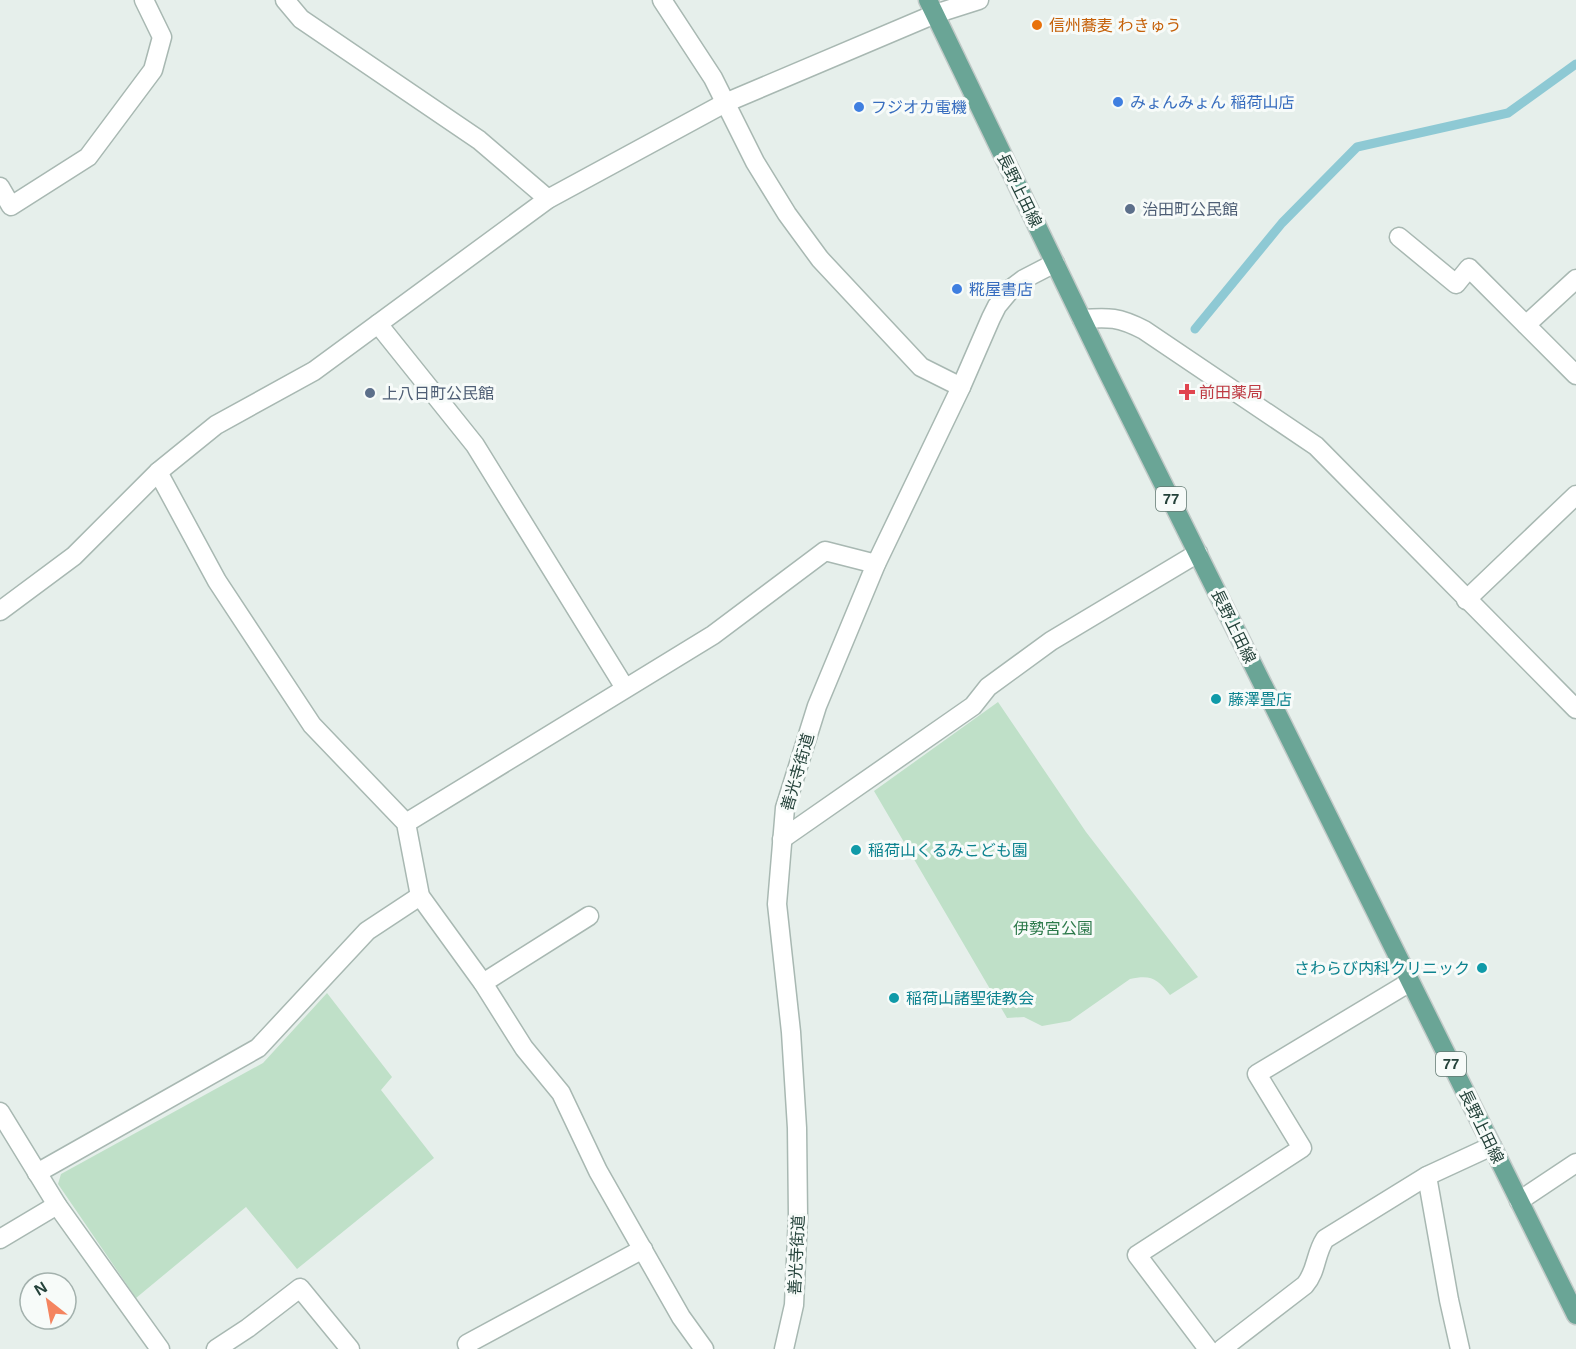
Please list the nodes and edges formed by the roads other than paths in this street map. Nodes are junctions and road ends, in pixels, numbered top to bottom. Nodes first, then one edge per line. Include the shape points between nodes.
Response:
1 (144, 0) edge
2 (285, 0) edge
3 (662, 0) edge
4 (979, 0) edge
5 (932, 7) edge
6 (724, 103) junction
7 (0, 187) edge
8 (548, 200) junction
9 (1399, 237) dead end
10 (1055, 263) junction
11 (1576, 279) edge
12 (1082, 319) junction
13 (378, 324) junction
14 (1527, 325) junction
15 (1576, 375) edge
16 (961, 387) junction
17 (158, 472) junction
18 (1576, 495) edge
19 (1197, 553) junction
20 (876, 564) junction
21 (1466, 600) junction
22 (0, 611) edge
23 (625, 688) junction
24 (1576, 709) edge
25 (406, 823) junction
26 (782, 839) junction
27 (420, 896) junction
28 (589, 916) dead end
29 (1410, 982) junction
30 (483, 983) junction
31 (0, 1112) edge
32 (1492, 1146) junction
33 (1576, 1163) edge
34 (37, 1173) junction
35 (1427, 1176) junction
36 (1519, 1200) junction
37 (57, 1205) junction
38 (0, 1239) edge
39 (643, 1249) junction
40 (1576, 1315) edge
41 (467, 1344) dead end
42 (160, 1349) edge
43 (216, 1349) edge
44 (350, 1349) edge
45 (704, 1349) edge
46 (784, 1349) edge
47 (1208, 1349) edge
48 (1222, 1349) edge
49 (1460, 1349) edge

1 - 7 street via 162,37 153,70 88,157 11,206
2 - 8 street via 301,19 479,140
3 - 6 street via 713,78
4 - 5 street
5 - 6 street
5 - 10 main road, 長野上田線 / 77
6 - 8 street
6 - 16 street via 755,162 820,259 921,367
8 - 13 street
9 - 14 street via 1456,284 1469,268
10 - 12 main road, 長野上田線 / 77
10 - 16 street, 善光寺街道 via 1024,279 1004,297
11 - 14 street
12 - 19 main road, 長野上田線 / 77
12 - 21 street via 1112,317 1144,330 1316,446
13 - 17 street via 314,371 216,425
13 - 23 street via 475,445
14 - 15 street
16 - 20 street, 善光寺街道
17 - 22 street via 74,556
17 - 25 street via 217,581 312,725
18 - 21 street
19 - 26 street via 1051,641 988,687 973,706
19 - 29 main road, 長野上田線 / 77
20 - 23 street via 825,551 713,635
20 - 26 street, 善光寺街道 via 817,706 785,808
21 - 24 street
23 - 25 street
25 - 27 street
26 - 46 street, 善光寺街道 via 777,904 797,1128 798,1216 794,1305
27 - 30 street
27 - 34 street via 367,931 258,1048
28 - 30 street
29 - 32 main road, 長野上田線 / 77
29 - 47 street via 1257,1074 1302,1148 1137,1255
30 - 39 street via 561,1093 598,1171
31 - 34 street
32 - 35 street
32 - 36 main road, 長野上田線 / 77
33 - 36 street
34 - 37 street
35 - 48 street via 1325,1239 1305,1285
35 - 49 street
36 - 40 main road, 長野上田線 / 77
37 - 38 street
37 - 42 street
39 - 41 street
39 - 45 street
43 - 44 street via 300,1288

